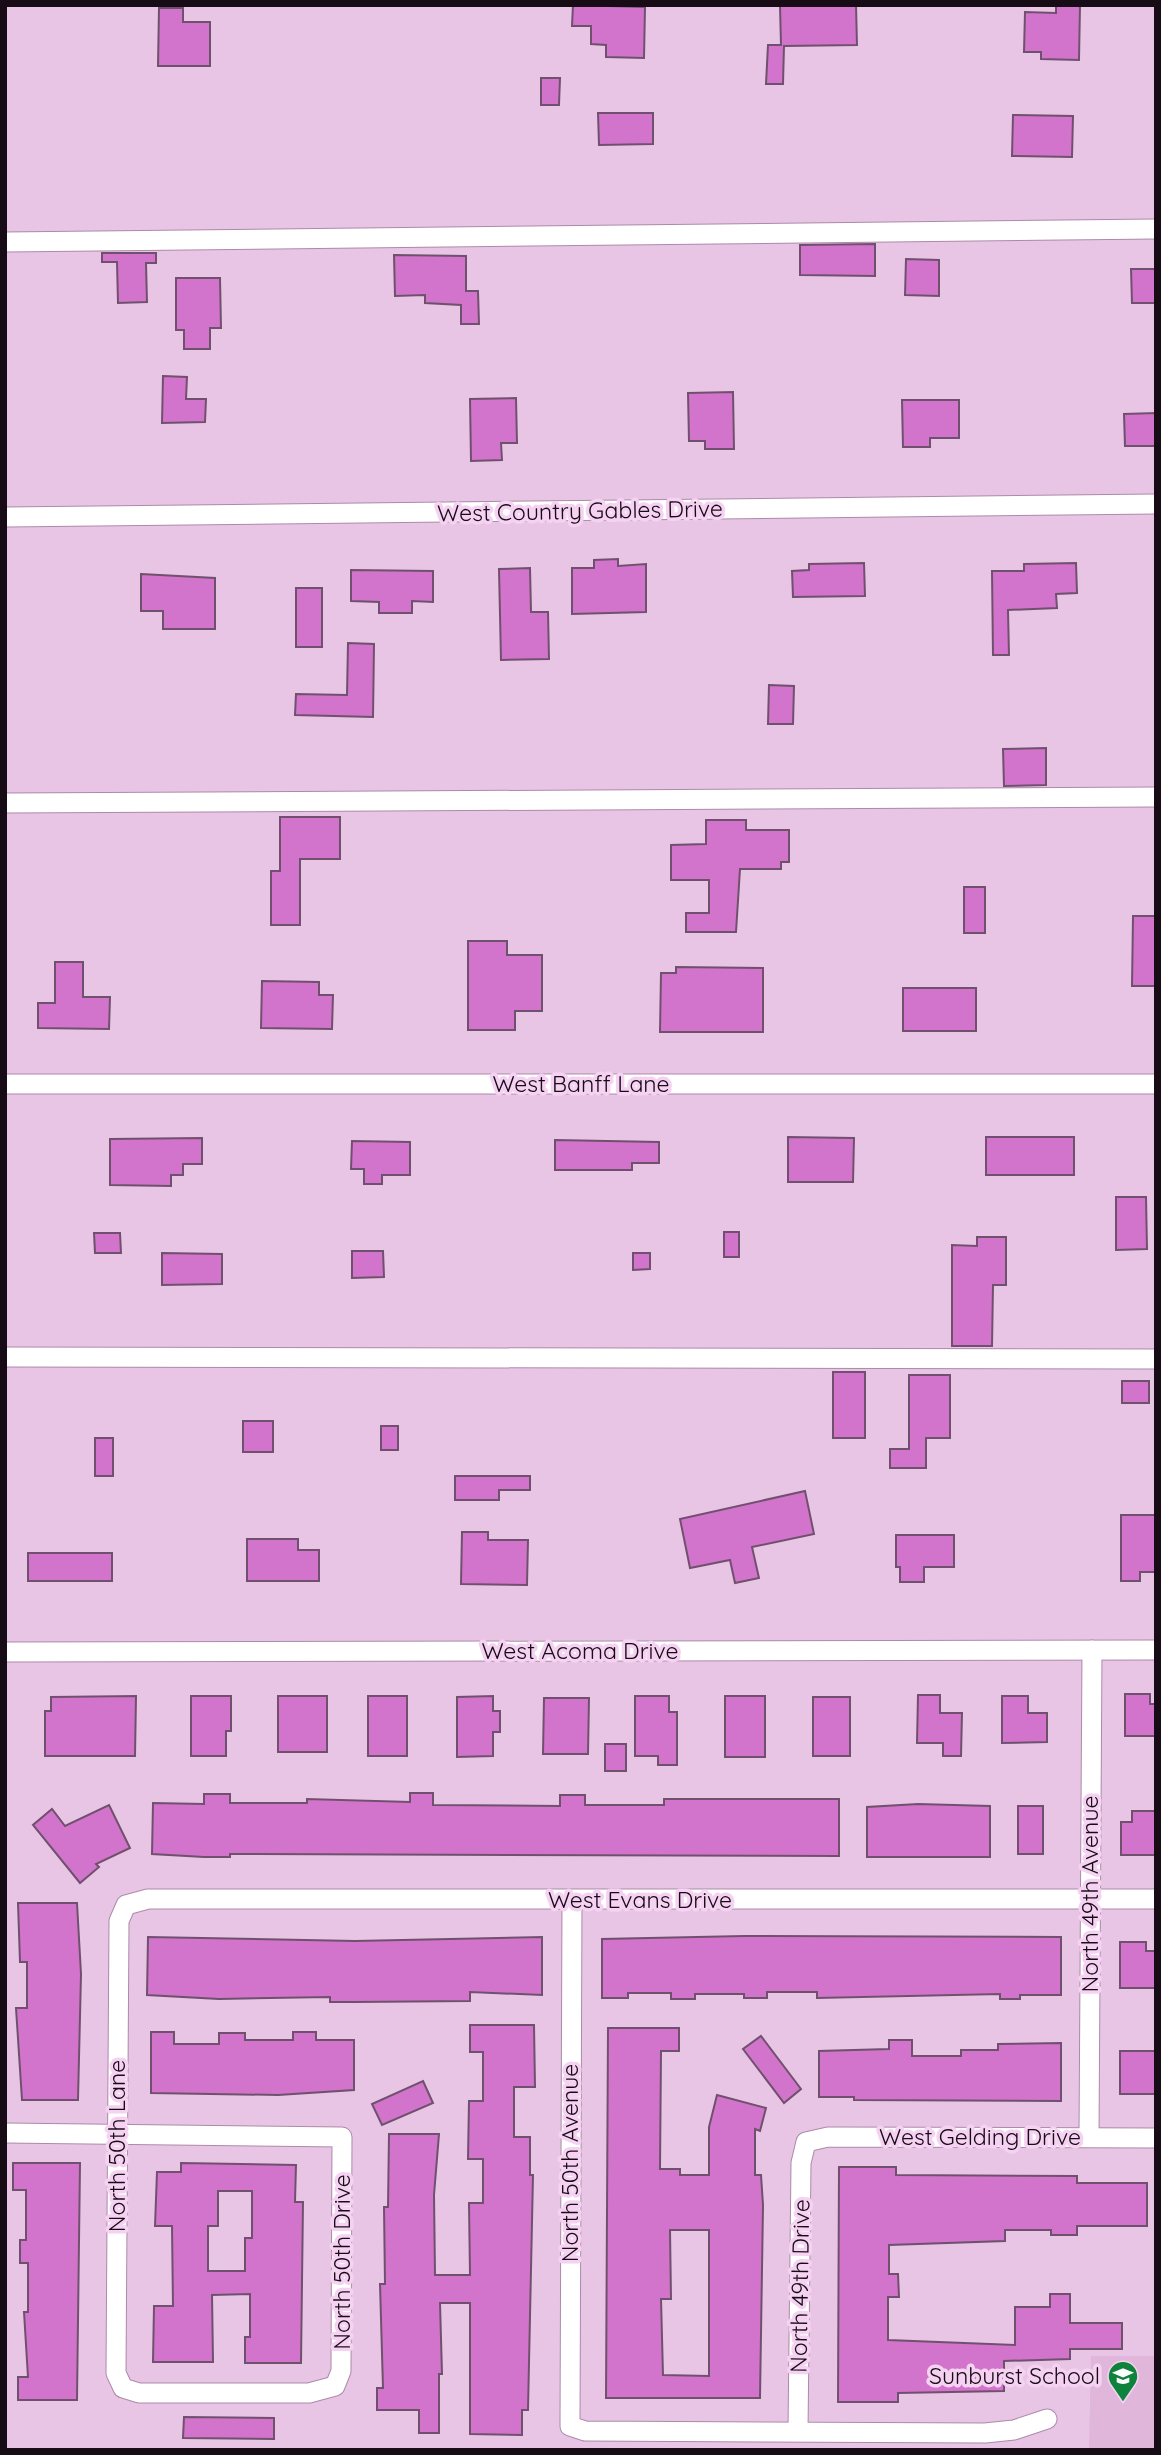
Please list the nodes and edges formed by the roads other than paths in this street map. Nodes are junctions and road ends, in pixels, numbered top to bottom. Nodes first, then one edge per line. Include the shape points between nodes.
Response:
1 (1156, 229) edge
2 (5, 242) edge
3 (1156, 504) edge
4 (5, 517) edge
5 (1156, 797) edge
6 (5, 803) edge
7 (5, 1084) edge
8 (1156, 1084) edge
9 (5, 1357) edge
10 (1156, 1359) edge
11 (1092, 1650) junction
12 (1156, 1650) edge
13 (5, 1652) edge
14 (1090, 1899) junction
15 (1156, 1899) edge
16 (572, 1900) junction
17 (126, 1905) joint
18 (5, 2133) edge
19 (117, 2135) junction
20 (1089, 2137) junction
21 (1156, 2138) edge
22 (806, 2142) joint
23 (335, 2386) joint
24 (1046, 2419) dead end
25 (798, 2431) junction

1 - 2 street
3 - 4 street, West Country Gables Drive
5 - 6 street
7 - 8 street, West Banff Lane
9 - 10 street
11 - 12 street, West Acoma Drive
11 - 13 street, West Acoma Drive
11 - 14 street, North 49th Avenue
14 - 15 street, West Evans Drive
14 - 16 street, West Evans Drive
14 - 20 street, North 49th Avenue
16 - 17 street, West Evans Drive via 148,1899
16 - 25 street, North 50th Avenue via 570,2426 585,2431
17 - 19 street, North 50th Lane via 118,1921
18 - 19 street
19 - 23 street, North 50th Lane via 116,2373 124,2388 139,2393 309,2393
19 - 23 street, North 50th Drive via 342,2137 341,2371
20 - 21 street, West Gelding Drive
20 - 22 street, West Gelding Drive via 828,2137
22 - 25 street, North 49th Drive via 801,2163
24 - 25 street via 1014,2430 985,2433

